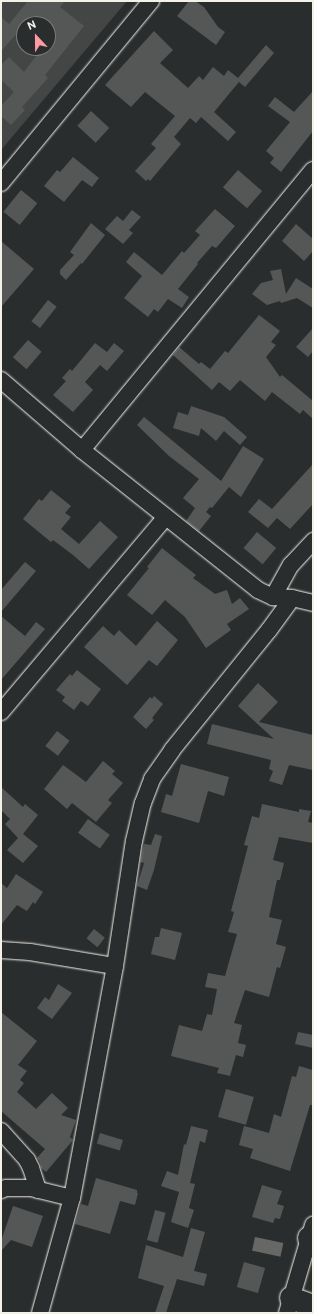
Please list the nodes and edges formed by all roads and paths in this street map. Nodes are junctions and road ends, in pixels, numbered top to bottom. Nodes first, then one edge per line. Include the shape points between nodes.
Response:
1 (151, 1) edge
2 (313, 170) edge
3 (1, 183) edge
4 (1, 380) edge
5 (82, 450) junction
6 (166, 517) junction
7 (313, 541) edge
8 (273, 596) junction
9 (292, 598) junction
10 (313, 603) edge
11 (1, 712) edge
12 (1, 950) edge
13 (114, 966) junction
14 (1, 1131) edge
15 (1, 1190) edge
16 (38, 1190) junction
17 (72, 1198) junction
18 (312, 1234) edge
19 (289, 1305) edge
20 (313, 1306) edge
21 (40, 1313) edge

1 - 3 street
2 - 5 street
4 - 5 street
5 - 6 street
6 - 8 street via 258,590
6 - 11 street
7 - 8 street via 291,565
8 - 9 street
9 - 10 street
9 - 13 street via 152,779 134,841
12 - 13 street via 30,952
13 - 17 street
14 - 16 street via 27,1160
15 - 16 street
16 - 17 street
17 - 21 street
18 - 19 street
19 - 20 main road

